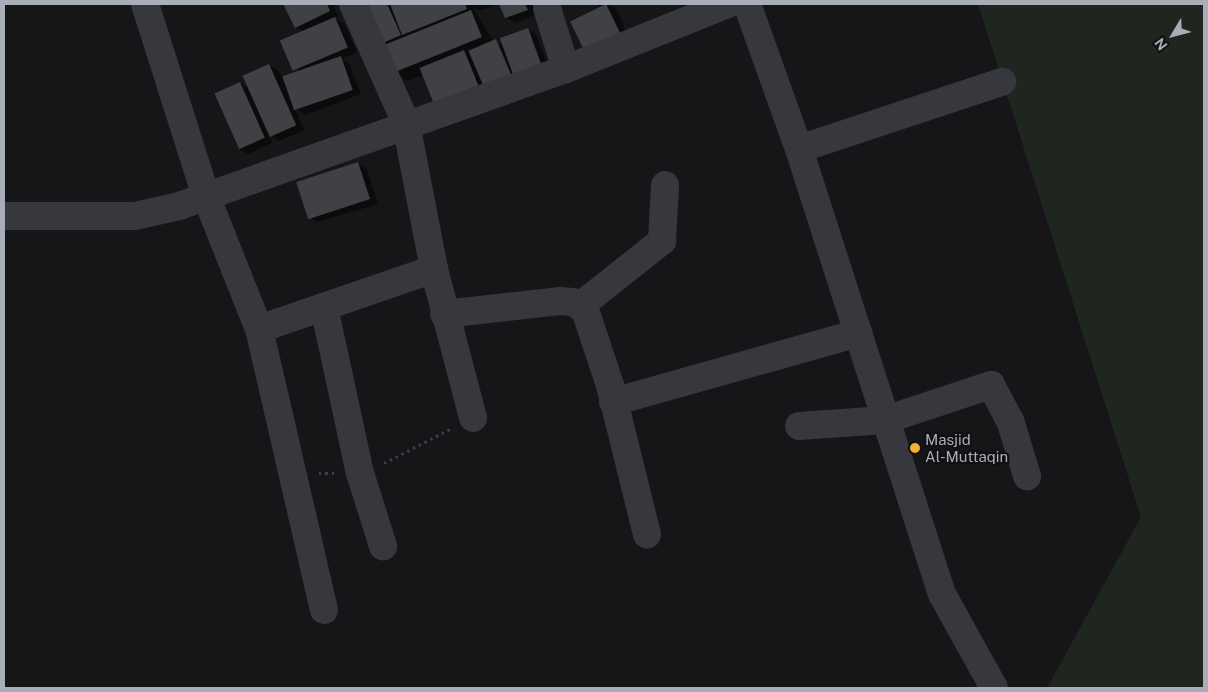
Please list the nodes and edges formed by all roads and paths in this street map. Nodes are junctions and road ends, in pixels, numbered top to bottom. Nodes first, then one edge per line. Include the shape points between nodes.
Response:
1 (145, 4) edge
2 (354, 4) edge
3 (728, 4) edge
4 (747, 4) edge
5 (547, 8) dead end
6 (566, 69) junction
7 (1002, 82) dead end
8 (406, 123) junction
9 (799, 149) junction
10 (665, 185) dead end
11 (206, 196) junction
12 (4, 216) edge
13 (434, 269) junction
14 (580, 306) junction
15 (324, 307) junction
16 (444, 314) junction
17 (259, 328) junction
18 (858, 333) junction
19 (613, 402) junction
20 (473, 418) joint
21 (885, 420) junction
22 (799, 426) dead end
23 (293, 473) junction
24 (360, 473) junction
25 (1027, 476) dead end
26 (647, 535) dead end
27 (383, 546) dead end
28 (324, 610) dead end
29 (994, 688) edge

1 - 11 street
2 - 8 street
3 - 6 street
4 - 9 street
5 - 6 street
6 - 8 street
7 - 9 street
8 - 11 street
8 - 13 street
9 - 18 street
10 - 14 street via 662,241
11 - 12 street via 135,216
11 - 17 street
13 - 15 street
13 - 16 street
14 - 16 street via 560,302
14 - 19 street via 588,316
15 - 17 street
15 - 24 street
16 - 20 street
17 - 23 street
18 - 19 street
18 - 21 street
19 - 26 street
20 - 24 path
21 - 22 street
21 - 25 street via 993,385 1010,420
21 - 29 street via 951,616
23 - 24 path
23 - 28 street
24 - 27 street

